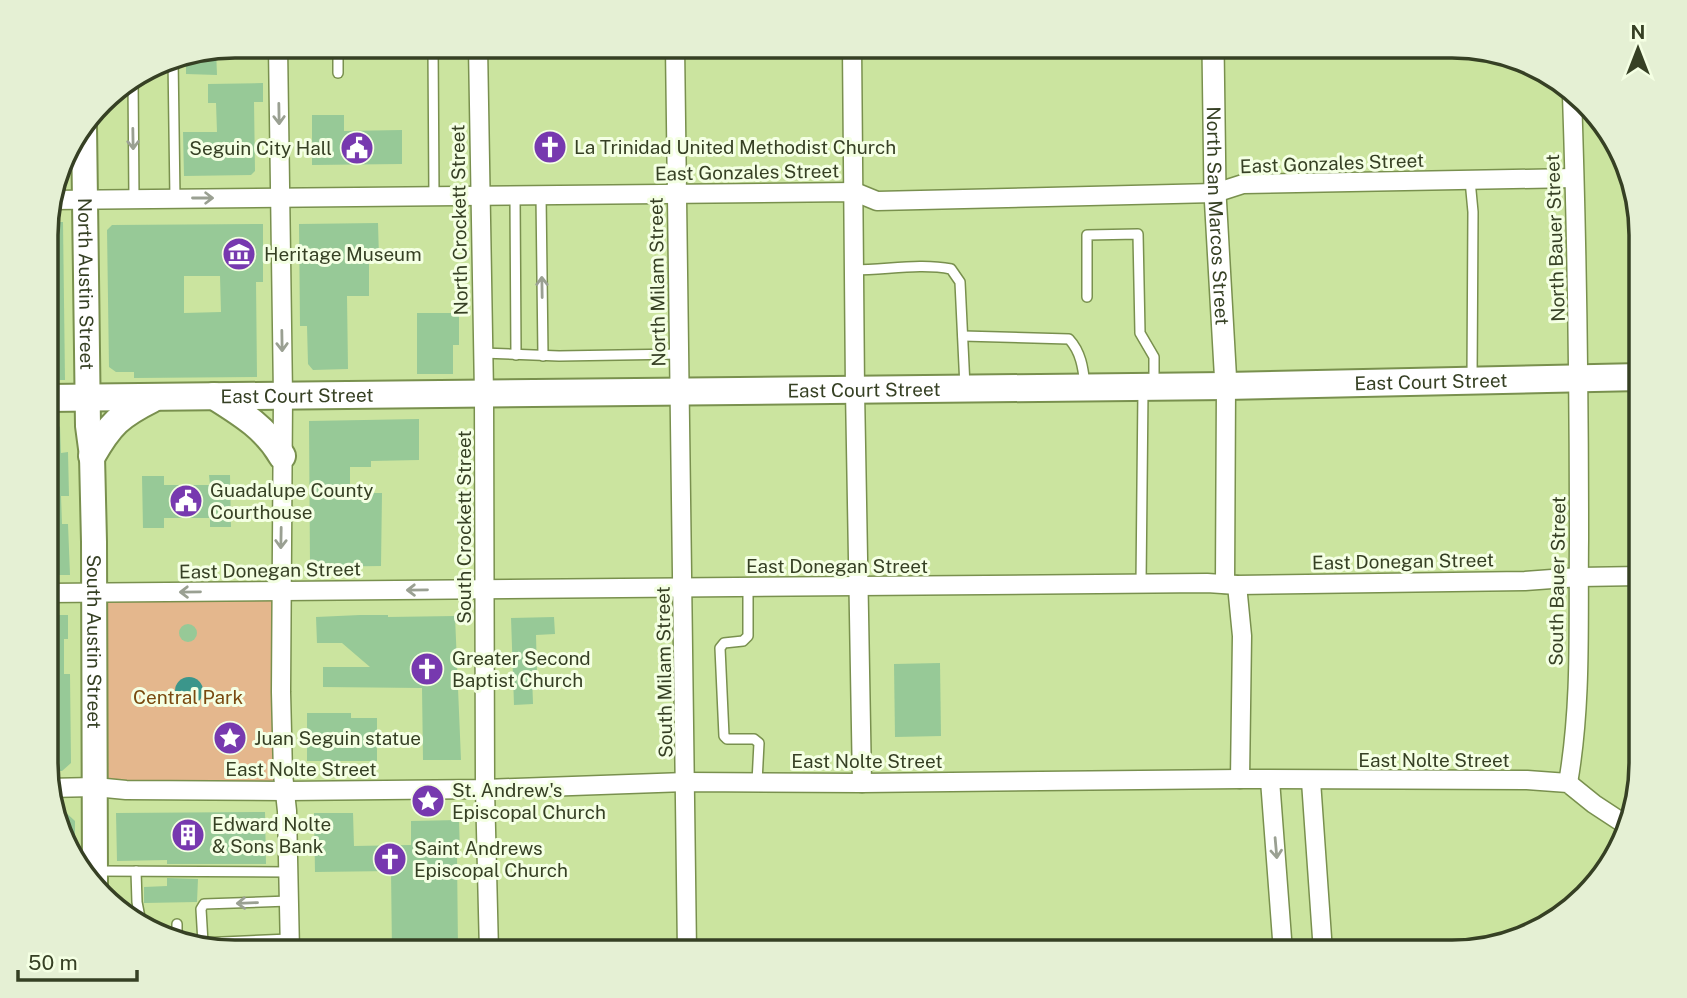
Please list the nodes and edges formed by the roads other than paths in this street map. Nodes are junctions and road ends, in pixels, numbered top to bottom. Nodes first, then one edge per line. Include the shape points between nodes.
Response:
1 (278, 58) edge
2 (338, 58) edge
3 (433, 58) edge
4 (478, 58) edge
5 (675, 58) edge
6 (852, 58) edge
7 (1213, 58) edge
8 (173, 69) edge
9 (338, 73) dead end
10 (133, 89) edge
11 (1572, 104) edge
12 (84, 141) edge
13 (1574, 178) junction
14 (1470, 180) junction
15 (855, 192) junction
16 (1215, 192) junction
17 (676, 194) junction
18 (515, 195) junction
19 (541, 195) junction
20 (435, 196) junction
21 (479, 196) junction
22 (281, 198) junction
23 (134, 199) junction
24 (175, 199) junction
25 (62, 200) edge
26 (85, 200) junction
27 (855, 270) junction
28 (1087, 297) dead end
29 (962, 337) junction
30 (483, 353) junction
31 (680, 354) junction
32 (516, 355) junction
33 (542, 356) junction
34 (1629, 377) edge
35 (1580, 379) junction
36 (1472, 381) junction
37 (1226, 386) junction
38 (1086, 387) junction
39 (1148, 387) junction
40 (965, 389) junction
41 (855, 390) junction
42 (681, 391) junction
43 (484, 394) junction
44 (214, 396) junction
45 (283, 396) junction
46 (155, 397) junction
47 (58, 398) edge
48 (88, 398) junction
49 (92, 456) junction
50 (282, 456) junction
51 (1629, 576) edge
52 (1579, 577) junction
53 (1141, 584) junction
54 (1231, 584) junction
55 (684, 587) junction
56 (748, 587) junction
57 (859, 587) junction
58 (485, 589) junction
59 (281, 591) junction
60 (58, 593) edge
61 (95, 593) junction
62 (1240, 779) junction
63 (1270, 780) junction
64 (1311, 781) junction
65 (686, 782) junction
66 (757, 782) junction
67 (862, 783) junction
68 (1569, 783) junction
69 (95, 787) junction
70 (59, 788) edge
71 (485, 789) junction
72 (286, 791) junction
73 (1619, 821) edge
74 (136, 871) junction
75 (95, 872) edge
76 (289, 872) junction
77 (100, 877) edge
78 (289, 901) junction
79 (139, 912) edge
80 (177, 924) dead end
81 (177, 930) edge
82 (201, 937) edge
83 (289, 940) edge
84 (489, 940) edge
85 (687, 940) edge
86 (1282, 940) edge
87 (1322, 940) edge

1 -> 22 street
2 - 9 lane
3 - 20 lane
4 - 21 street, North Crockett Street
5 - 17 street, North Milam Street
6 - 15 street
7 - 16 street, North San Marcos Street
8 - 24 lane
10 -> 23 lane
11 - 13 street, North Bauer Street
12 - 26 main road, North Austin Street
13 - 14 street, East Gonzales Street
13 - 35 street, North Bauer Street
14 - 16 street, East Gonzales Street via 1243,184
14 - 36 lane
15 - 16 street, East Gonzales Street via 877,201
15 - 17 street, East Gonzales Street
15 - 27 street
16 - 37 street, North San Marcos Street
17 - 19 street, East Gonzales Street
17 - 31 street, North Milam Street
18 - 19 street, East Gonzales Street
18 - 21 street, East Gonzales Street
18 - 32 lane
33 -> 19 lane
20 - 21 street, East Gonzales Street
20 - 22 street, East Gonzales Street
21 - 30 street, North Crockett Street
24 -> 22 street, East Gonzales Street
22 -> 45 street
23 - 24 street, East Gonzales Street
23 - 26 street, East Gonzales Street
25 - 26 street, East Gonzales Street
26 - 48 main road, North Austin Street
27 - 29 lane via 951,269 960,282
27 - 41 street
28 - 39 lane via 1087,235 1138,234 1140,333 1154,357
29 - 38 lane via 1069,339 1082,362
29 - 40 lane
30 - 32 lane
30 - 43 street, North Crockett Street
31 - 33 lane
31 - 42 street, North Milam Street
32 - 33 lane
34 - 35 main road, East Court Street
35 - 36 main road, East Court Street
35 - 52 street, South Bauer Street
36 - 37 main road, East Court Street
37 - 39 main road, East Court Street
37 - 54 street
38 - 39 main road, East Court Street
38 - 40 main road, East Court Street
39 - 53 lane
40 - 41 main road, East Court Street
41 - 42 main road, East Court Street
41 - 57 street
42 - 43 main road, East Court Street
42 - 55 street, South Milam Street
43 - 45 main road, East Court Street
43 - 58 street, South Crockett Street
44 - 45 main road, East Court Street
44 - 46 main road, East Court Street
44 - 50 main road via 256,424
45 - 50 street
46 - 48 main road, East Court Street
46 - 49 main road via 114,422
47 - 48 main road, East Court Street
48 - 49 main road, South Austin Street
49 - 61 main road, South Austin Street
50 -> 59 street
51 - 52 street, East Donegan Street
52 - 54 street, East Donegan Street
52 - 68 street, South Bauer Street via 1576,742
53 - 54 street, East Donegan Street
53 - 57 street, East Donegan Street
54 - 62 street via 1242,636
55 - 56 street, East Donegan Street
55 - 58 street, East Donegan Street
55 - 65 street, South Milam Street
56 - 57 street, East Donegan Street
56 - 66 lane via 748,636 720,648 723,736 759,743
57 - 67 street
58 -> 59 street, East Donegan Street
58 - 71 street, South Crockett Street
59 -> 61 street, East Donegan Street
59 - 72 street
60 - 61 street, East Donegan Street
61 - 69 main road, South Austin Street
62 - 63 street, East Nolte Street
62 - 67 street, East Nolte Street
63 - 64 street, East Nolte Street
63 -> 86 street
64 - 68 street, East Nolte Street
64 - 87 street
65 - 66 street, East Nolte Street
65 - 71 street, East Nolte Street
65 - 85 street, South Milam Street
66 - 67 street, East Nolte Street
68 - 73 street
69 - 70 street, East Nolte Street
69 - 72 street, East Nolte Street
69 - 75 main road, South Austin Street
71 - 72 street, East Nolte Street
71 - 84 street, South Crockett Street
72 - 76 street
74 - 76 lane
74 - 77 lane
74 - 79 lane
76 - 78 street
78 -> 82 lane via 204,904
78 - 83 street
80 - 81 lane

